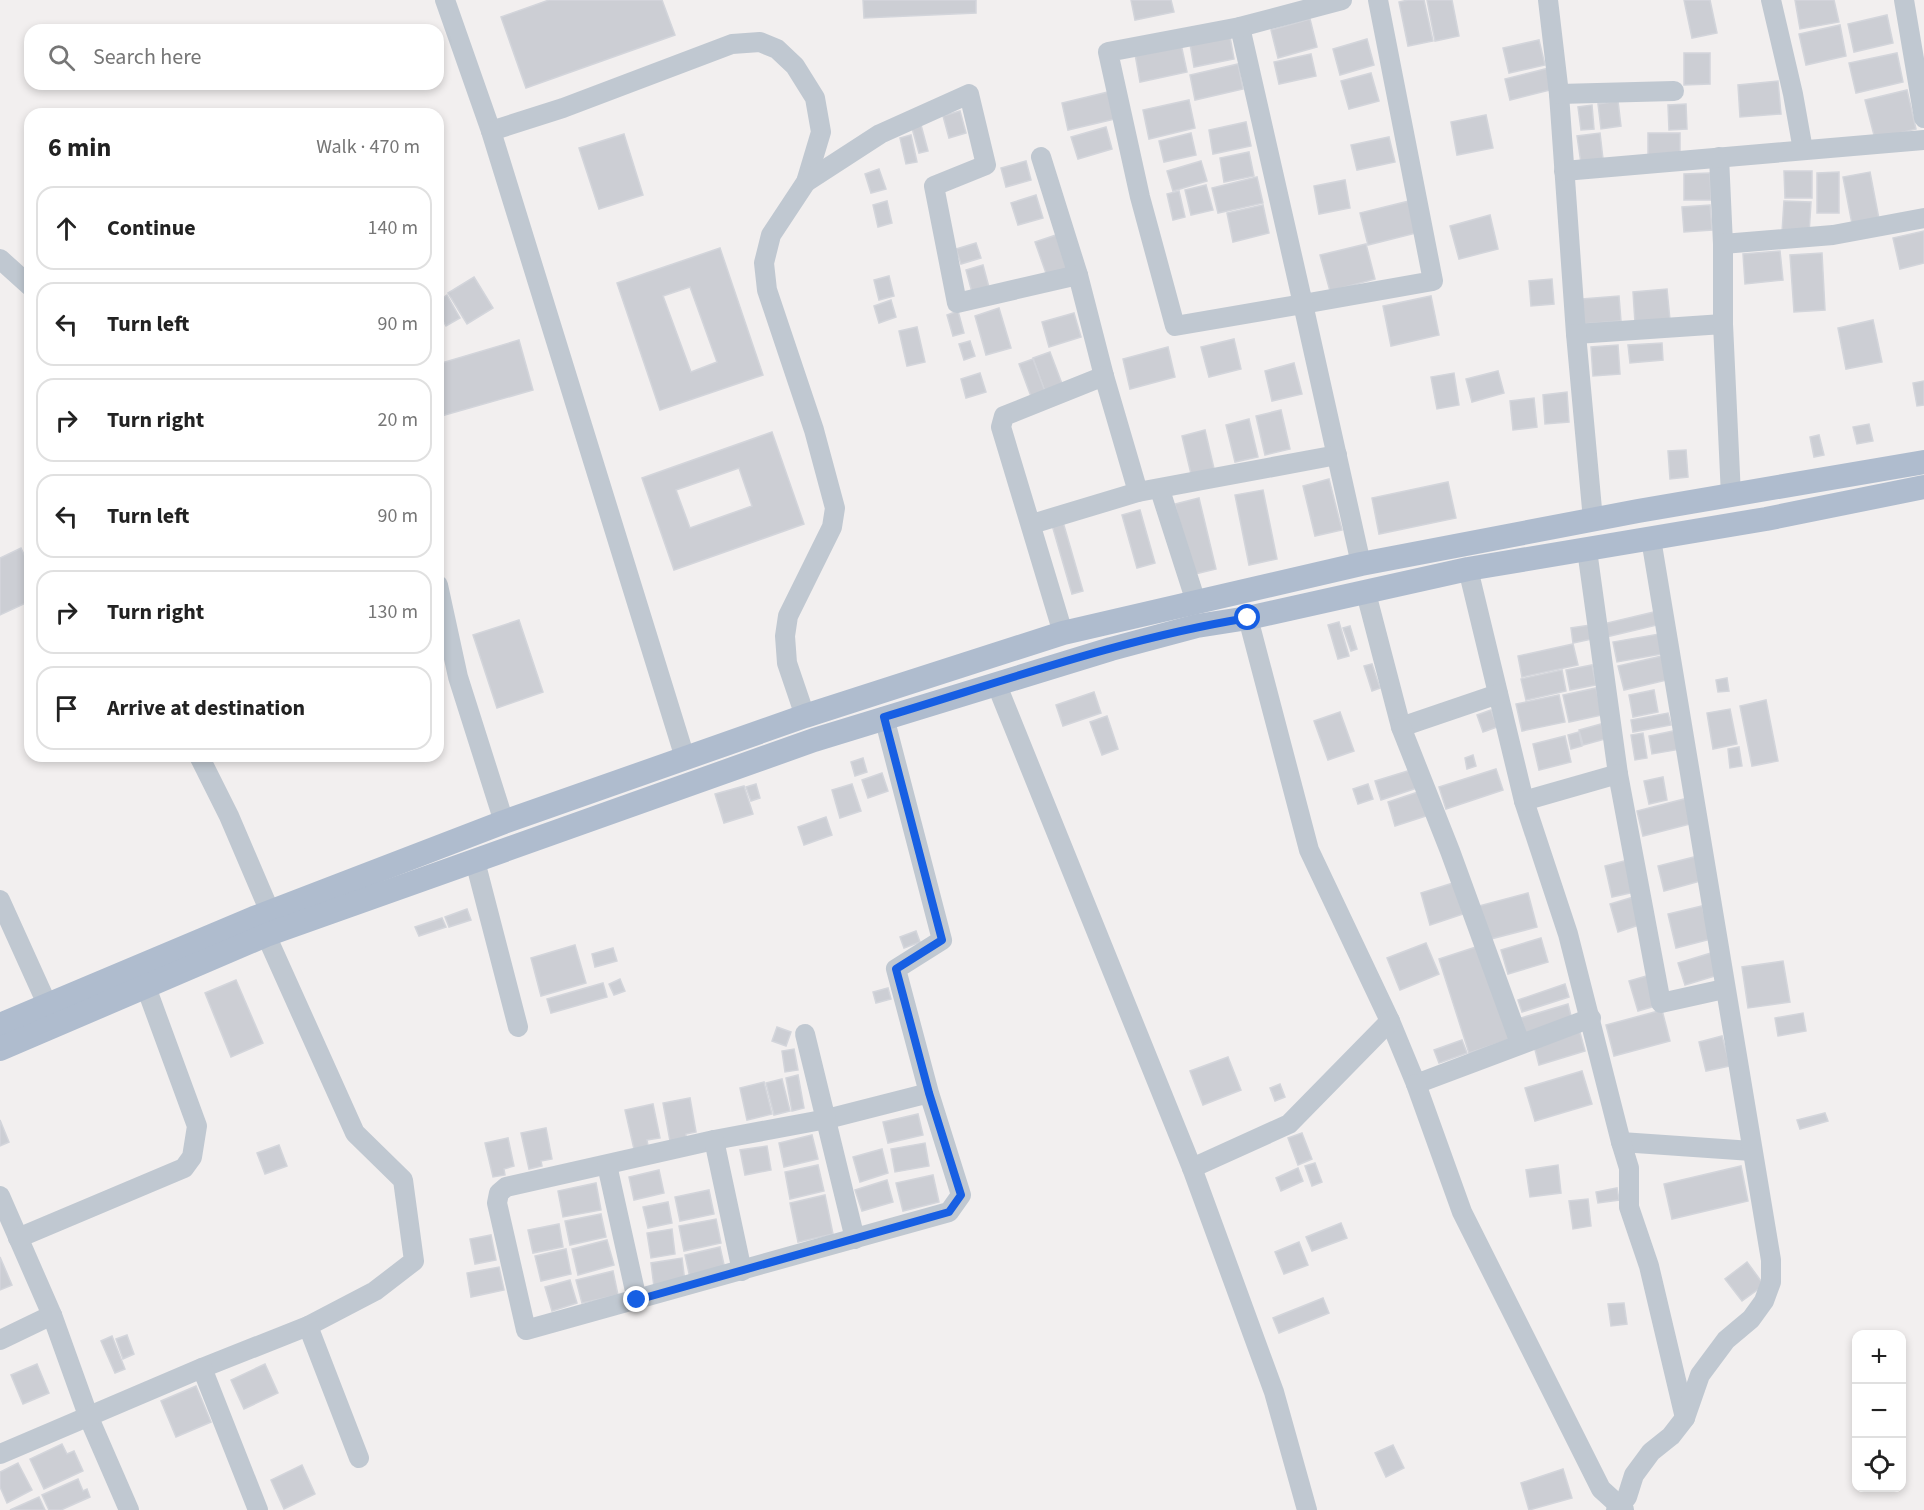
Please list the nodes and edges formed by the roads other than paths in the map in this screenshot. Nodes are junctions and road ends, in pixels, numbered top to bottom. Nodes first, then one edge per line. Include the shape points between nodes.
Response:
1 (445, 0) edge
2 (1342, 0) edge
3 (1378, 0) edge
4 (1548, 0) edge
5 (1771, 0) edge
6 (1904, 0) edge
7 (1240, 27) junction
8 (1674, 91) dead end
9 (1559, 94) junction
10 (1924, 118) edge
11 (491, 131) junction
12 (1924, 140) edge
13 (1803, 150) junction
14 (1041, 157) dead end
15 (1719, 158) junction
16 (1564, 171) junction
17 (806, 182) junction
18 (1924, 218) edge
19 (1722, 244) junction
20 (0, 259) edge
21 (1078, 275) junction
22 (24, 281) edge
23 (1303, 304) junction
24 (1723, 324) junction
25 (1576, 334) junction
26 (1104, 376) junction
27 (1337, 455) junction
28 (1924, 462) edge
29 (1924, 487) edge
30 (1160, 490) junction
31 (1137, 492) junction
32 (1731, 496) junction
33 (1593, 520) junction
34 (1032, 524) junction
35 (1652, 539) junction
36 (1587, 550) junction
37 (1361, 564) junction
38 (1468, 569) junction
39 (1366, 593) junction
40 (1196, 602) junction
41 (444, 612) edge
42 (1248, 618) junction
43 (1063, 633) junction
44 (996, 683) junction
45 (1498, 694) junction
46 (805, 716) junction
47 (884, 717) junction
48 (1401, 727) junction
49 (685, 759) junction
50 (202, 762) edge
51 (1618, 774) junction
52 (1524, 801) junction
53 (504, 822) junction
54 (475, 861) junction
55 (0, 900) edge
56 (270, 912) junction
57 (266, 935) junction
58 (146, 987) junction
59 (1724, 989) junction
60 (47, 1004) junction
61 (1591, 1018) junction
62 (1390, 1022) junction
63 (0, 1025) edge
64 (518, 1027) dead end
65 (805, 1034) dead end
66 (1520, 1043) junction
67 (0, 1049) edge
68 (1416, 1084) junction
69 (929, 1093) junction
70 (827, 1119) junction
71 (714, 1140) junction
72 (1621, 1142) junction
73 (1752, 1151) junction
74 (607, 1165) junction
75 (1192, 1168) junction
76 (0, 1196) edge
77 (18, 1238) junction
78 (855, 1239) junction
79 (742, 1271) junction
80 (637, 1300) junction
81 (52, 1315) junction
82 (308, 1326) junction
83 (0, 1340) edge
84 (202, 1368) junction
85 (89, 1418) junction
86 (1684, 1418) junction
87 (0, 1454) edge
88 (360, 1458) dead end
89 (1619, 1509) edge
90 (129, 1510) edge
91 (258, 1510) edge
92 (1307, 1510) edge

1 - 11 street
2 - 7 street
3 - 23 street via 1433,281
4 - 9 street
5 - 13 street
6 - 10 street
7 - 23 street
7 - 23 street via 1108,52 1140,197 1175,326
8 - 9 street
9 - 16 street
11 - 17 street via 732,44 760,42 777,49 795,66 815,98 820,132
11 - 49 street
12 - 13 street
13 - 15 street
14 - 21 street
15 - 16 street
15 - 19 street
16 - 25 street
17 - 21 street via 880,134 969,94 986,165 934,186 957,303
17 - 46 street via 771,235 764,263 767,290 814,430 835,508 832,527 786,626 788,663
18 - 19 street via 1833,235
19 - 24 street
20 - 22 street
21 - 26 street
23 - 27 street
24 - 25 street
24 - 32 street
25 - 33 street
26 - 31 street
26 - 34 street via 1004,416 1001,426
27 - 30 street
27 - 37 street
28 - 32 main road
29 - 35 main road
30 - 31 street
30 - 40 street
31 - 34 street
32 - 33 main road
33 - 37 main road
34 - 43 street
35 - 36 main road
35 - 59 street
36 - 38 main road
36 - 51 street
37 - 40 main road
38 - 39 main road
38 - 45 street
39 - 42 main road
39 - 48 street
40 - 43 main road
41 - 53 street via 458,676
42 - 44 main road via 1197,626
42 - 62 street via 1310,850
43 - 46 main road
44 - 47 main road
44 - 75 street
45 - 48 street
45 - 52 street
46 - 49 main road
47 - 54 main road
47 - 69 street via 942,940 896,969
48 - 66 street
49 - 53 main road
50 - 56 street
51 - 52 street
51 - 59 street via 1661,1003
52 - 61 street
53 - 56 main road
54 - 57 main road
54 - 64 street
55 - 60 street
56 - 60 main road
57 - 58 main road
57 - 82 street via 355,1133 403,1180 414,1261 375,1291
58 - 67 main road
58 - 77 street via 197,1126 192,1157 184,1168
59 - 73 street
60 - 63 main road
61 - 66 street
61 - 72 street
62 - 68 street
62 - 75 street via 1289,1124
65 - 70 street
66 - 68 street
68 - 89 street via 1462,1212 1601,1489
69 - 70 street
69 - 78 street via 961,1195 949,1212
70 - 71 street
70 - 78 street
71 - 74 street
71 - 79 street
72 - 73 street
72 - 86 street via 1629,1168 1629,1207 1649,1266
73 - 86 street via 1771,1260 1771,1282 1758,1310 1726,1340 1700,1375
74 - 80 street
74 - 80 street via 506,1187 499,1193 497,1203 526,1330
75 - 92 street via 1274,1392
76 - 77 street
77 - 81 street
78 - 79 street
79 - 80 street
81 - 83 street
81 - 85 street
82 - 84 street
82 - 88 street
84 - 85 street
84 - 91 street
85 - 87 street
85 - 90 street
86 - 89 street via 1634,1475

